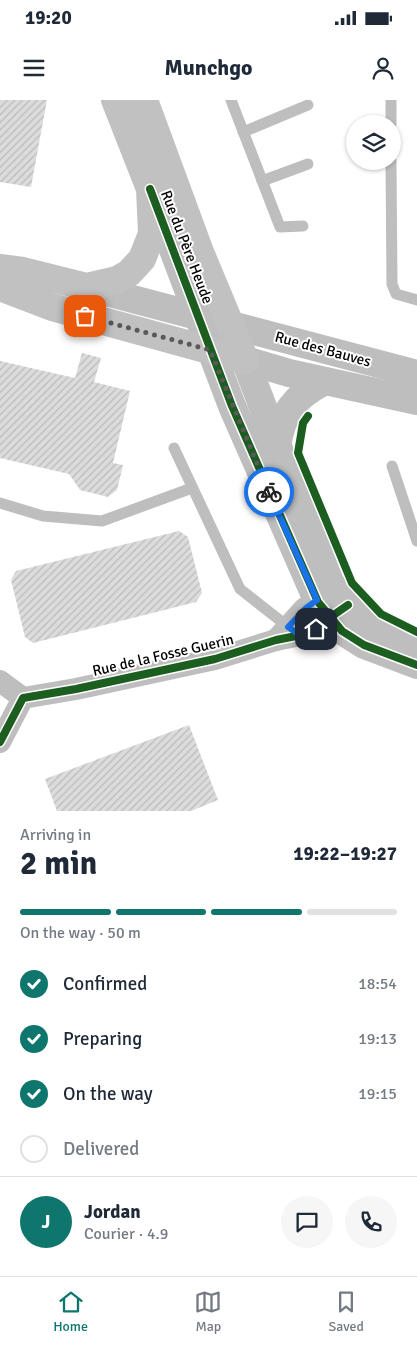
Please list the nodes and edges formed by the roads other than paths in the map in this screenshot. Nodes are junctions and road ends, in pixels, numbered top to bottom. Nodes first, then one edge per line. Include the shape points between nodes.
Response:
1 (115, 100) edge
2 (144, 100) edge
3 (231, 100) edge
4 (391, 100) edge
5 (308, 105) dead end
6 (391, 115) edge
7 (243, 132) junction
8 (308, 164) dead end
9 (391, 170) edge
10 (262, 181) junction
11 (150, 189) junction
12 (303, 226) dead end
13 (0, 268) edge
14 (87, 287) junction
15 (0, 288) edge
16 (417, 300) edge
17 (192, 316) junction
18 (230, 324) junction
19 (227, 356) junction
20 (417, 374) edge
21 (326, 381) junction
22 (417, 401) edge
23 (277, 446) junction
24 (174, 448) dead end
25 (392, 466) dead end
26 (192, 488) junction
27 (0, 503) edge
28 (417, 541) edge
29 (332, 603) junction
30 (288, 634) junction
31 (417, 652) edge
32 (417, 665) edge
33 (0, 681) edge
34 (23, 698) junction
35 (0, 742) edge

1 - 11 main road, Rue du Père Heude
2 - 18 main road, Rue du Père Heude
3 - 7 lane
4 - 6 lane
5 - 7 lane
7 - 10 lane
8 - 10 lane
9 - 16 lane via 392,284 396,294
10 - 12 lane via 280,227
11 - 14 main road via 152,234 142,259 117,280
11 - 17 street, Rue du Père Heude
13 - 14 main road
14 - 17 street, Rue des Bauves
15 - 19 main road via 52,307
17 - 18 street, Rue des Bauves
17 - 19 street, Rue du Père Heude
18 - 19 main road, Rue du Père Heude
18 - 20 street, Rue des Bauves
19 - 21 street, Rue des Bauves
19 - 23 street via 254,423
19 - 29 street via 232,406
21 - 22 street, Rue des Bauves
21 - 23 street via 292,404
23 - 29 street via 316,549
24 - 26 lane
25 - 28 lane
26 - 27 lane via 102,521 42,516
26 - 30 lane via 240,589
29 - 30 street, Rue de la Fosse Guerin via 306,608
29 - 31 street
29 - 32 street via 342,631 364,645
30 - 34 street, Rue de la Fosse Guerin via 215,659
33 - 34 street
34 - 35 street

